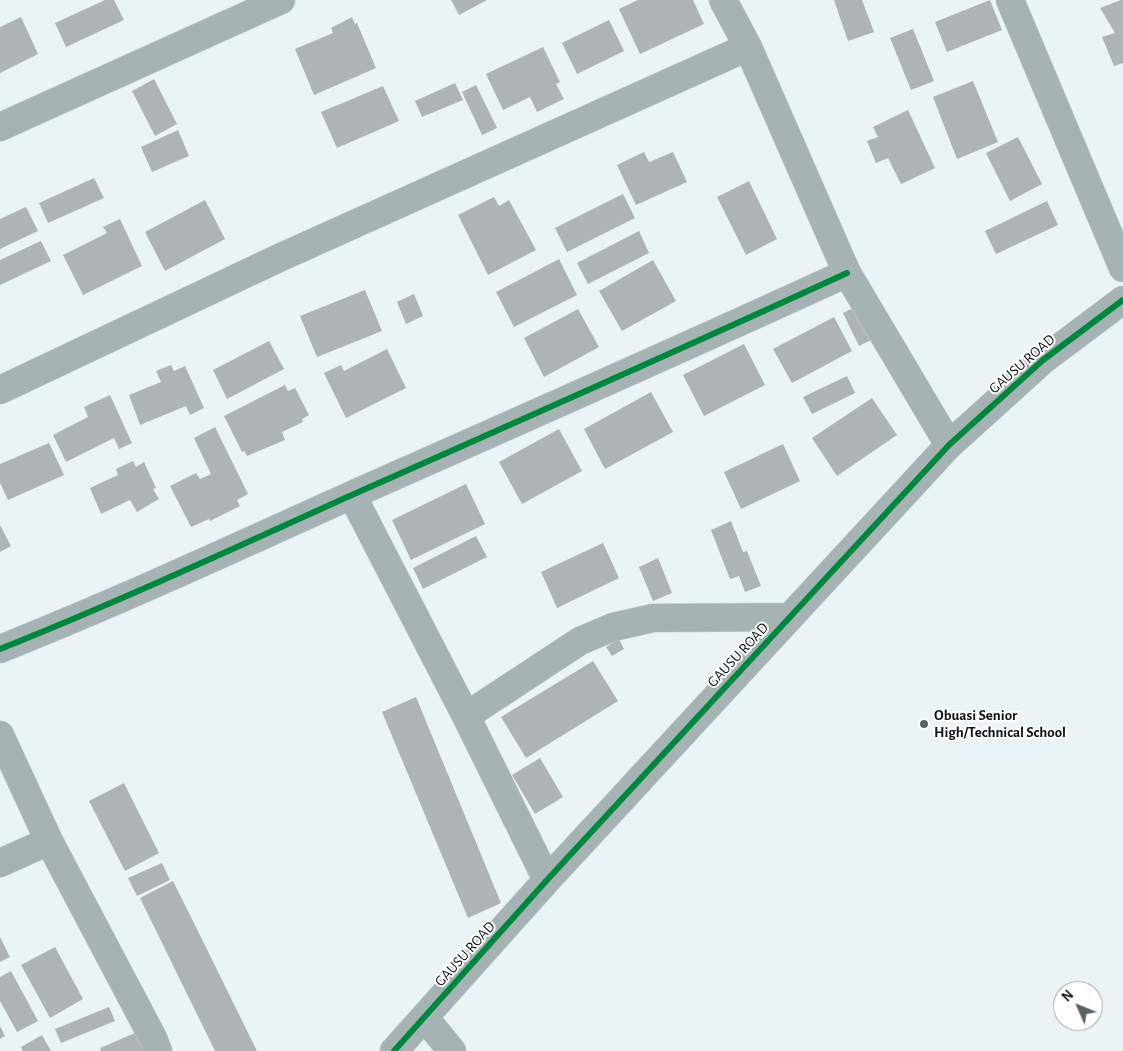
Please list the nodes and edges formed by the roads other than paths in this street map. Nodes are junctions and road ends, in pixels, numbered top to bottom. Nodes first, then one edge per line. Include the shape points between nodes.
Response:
1 (281, 0) edge
2 (723, 0) edge
3 (1010, 0) edge
4 (748, 47) junction
5 (0, 127) edge
6 (1123, 268) edge
7 (847, 272) junction
8 (1123, 300) edge
9 (0, 390) edge
10 (949, 445) junction
11 (352, 495) junction
12 (790, 617) junction
13 (0, 649) edge
14 (466, 716) junction
15 (0, 734) edge
16 (49, 840) junction
17 (0, 863) edge
18 (547, 880) junction
19 (425, 1018) junction
20 (158, 1051) edge
21 (394, 1051) edge
22 (452, 1051) edge

1 - 5 street
2 - 4 street
3 - 6 street
4 - 7 street
4 - 9 street via 279,258
7 - 10 street
7 - 11 street
8 - 10 street, GAUSU ROAD via 1043,360
10 - 12 street, GAUSU ROAD
11 - 13 street via 210,560
11 - 14 street
12 - 14 street via 653,618 613,626 580,642
12 - 18 street, GAUSU ROAD
14 - 18 street
15 - 16 street
16 - 17 street
16 - 20 street
18 - 19 street, GAUSU ROAD
19 - 21 street, GAUSU ROAD
19 - 22 street

